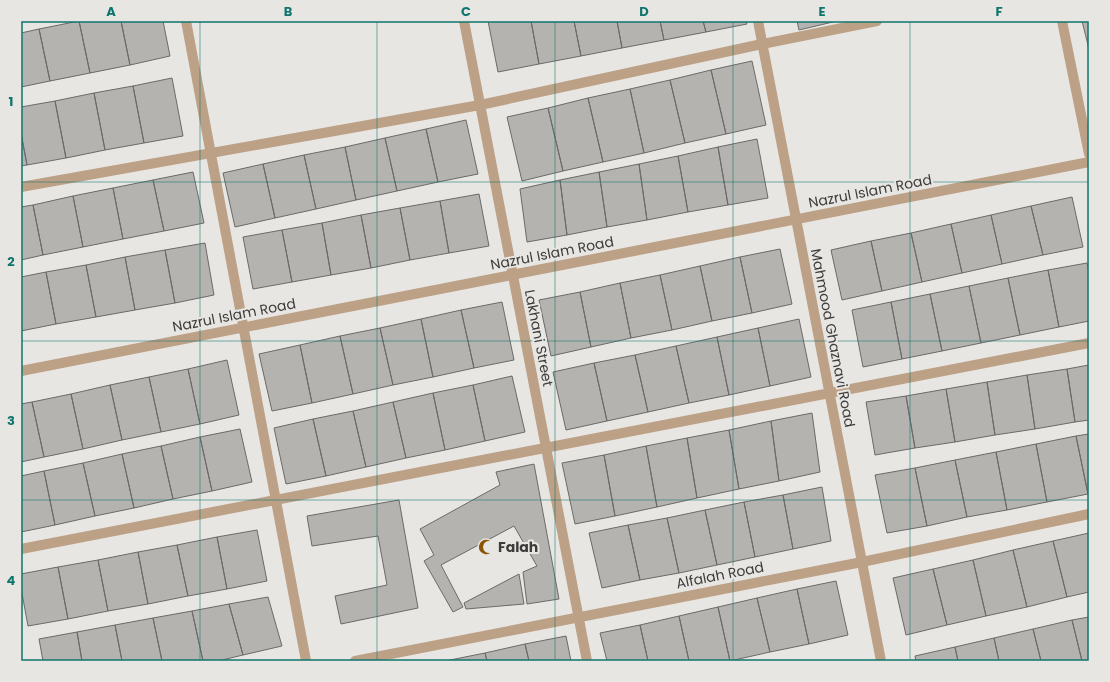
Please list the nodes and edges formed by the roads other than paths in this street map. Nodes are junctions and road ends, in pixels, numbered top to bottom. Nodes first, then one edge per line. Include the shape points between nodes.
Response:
1 (186, 21) edge
2 (464, 21) edge
3 (758, 21) edge
4 (877, 21) edge
5 (1062, 21) edge
6 (762, 44) junction
7 (480, 105) junction
8 (211, 153) junction
9 (1089, 154) edge
10 (1089, 162) edge
11 (21, 187) edge
12 (796, 220) junction
13 (513, 275) junction
14 (244, 327) junction
15 (1089, 343) edge
16 (21, 371) edge
17 (830, 394) junction
18 (546, 448) junction
19 (277, 500) junction
20 (1089, 514) edge
21 (21, 549) edge
22 (862, 562) junction
23 (578, 617) junction
24 (306, 661) edge
25 (355, 661) edge
26 (587, 661) edge
27 (881, 661) edge

1 - 8 street
2 - 7 street, Lakhani Street
3 - 6 street, Mahmood Ghaznavi Road
4 - 6 street
5 - 9 street
6 - 7 street
6 - 12 street, Mahmood Ghaznavi Road
7 - 8 street
7 - 13 street, Lakhani Street
8 - 11 street
8 - 14 street
10 - 12 street, Nazrul Islam Road
12 - 13 street, Nazrul Islam Road
12 - 17 street, Mahmood Ghaznavi Road
13 - 14 street, Nazrul Islam Road
13 - 18 street, Lakhani Street
14 - 16 street, Nazrul Islam Road
14 - 19 street
15 - 17 street
17 - 18 street
17 - 22 street, Mahmood Ghaznavi Road
18 - 19 street
18 - 23 street, Lakhani Street
19 - 21 street
19 - 24 street
20 - 22 street, Alfalah Road
22 - 23 street, Alfalah Road
22 - 27 street, Mahmood Ghaznavi Road
23 - 25 street, Alfalah Road
23 - 26 street, Lakhani Street

